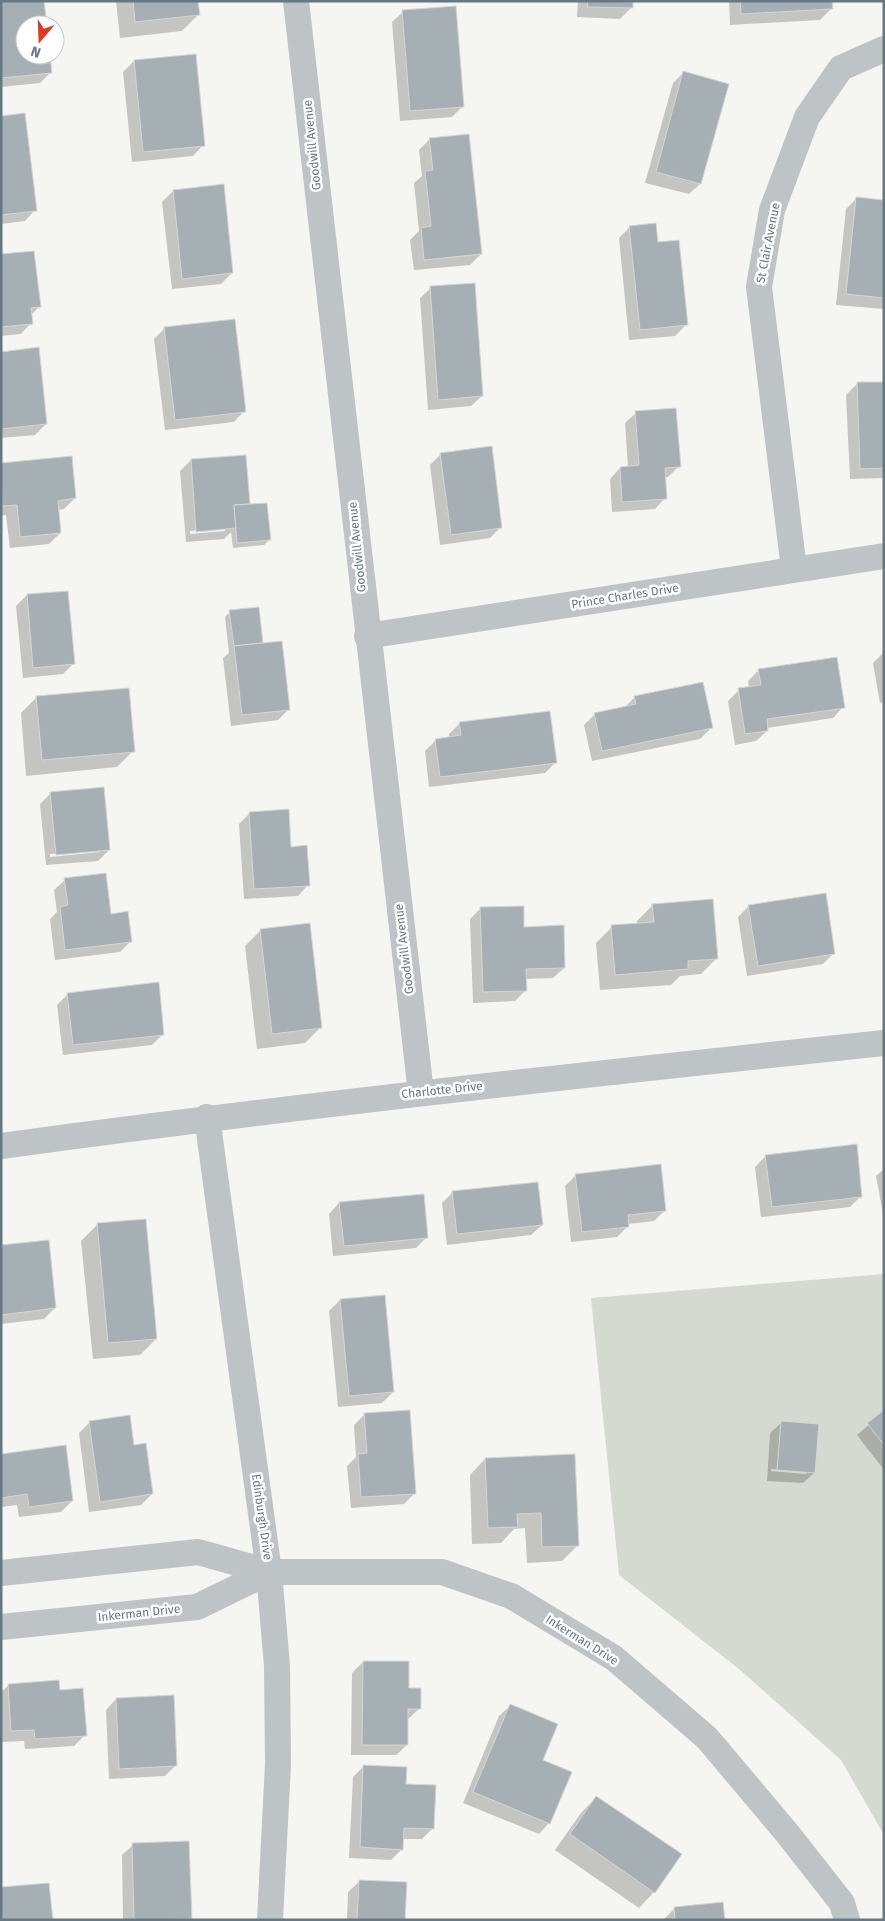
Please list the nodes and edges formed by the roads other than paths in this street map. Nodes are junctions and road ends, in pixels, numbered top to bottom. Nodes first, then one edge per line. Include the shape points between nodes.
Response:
1 (296, 1) edge
2 (884, 49) edge
3 (884, 556) edge
4 (794, 569) junction
5 (367, 636) junction
6 (884, 1043) edge
7 (421, 1093) junction
8 (207, 1118) junction
9 (1, 1146) edge
10 (269, 1572) junction
11 (1, 1573) edge
12 (1, 1627) edge
13 (270, 1920) edge
14 (846, 1920) edge

1 - 5 street, Goodwill Avenue
2 - 4 street, St Clair Avenue via 841,68 807,117 772,210 768,230 759,287
3 - 4 street, Prince Charles Drive
4 - 5 street, Prince Charles Drive
5 - 7 street, Goodwill Avenue
6 - 7 street, Charlotte Drive
7 - 8 street, Charlotte Drive
8 - 9 street, Charlotte Drive
8 - 10 street, Edinburgh Drive
10 - 11 street, Inkerman Drive via 198,1552
10 - 12 street, Inkerman Drive via 197,1607
10 - 13 street, Edinburgh Drive via 276,1666 278,1764
10 - 14 street, Inkerman Drive via 442,1572 511,1596 614,1658 707,1738 842,1903

